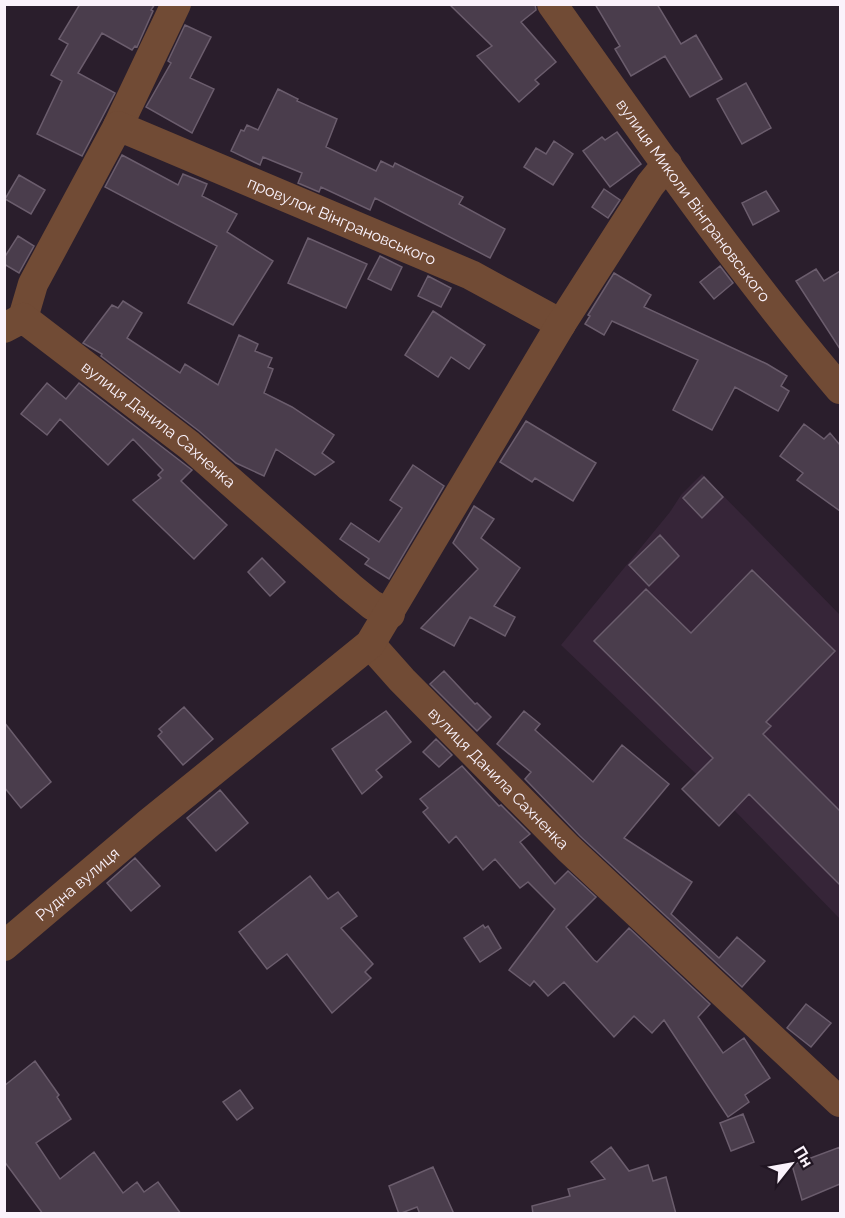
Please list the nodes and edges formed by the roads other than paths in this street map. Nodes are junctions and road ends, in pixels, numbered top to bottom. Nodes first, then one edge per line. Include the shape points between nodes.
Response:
1 (176, 4) edge
2 (552, 4) edge
3 (118, 126) junction
4 (667, 164) junction
5 (14, 323) edge
6 (561, 324) junction
7 (840, 389) edge
8 (390, 614) junction
9 (370, 644) junction
10 (4, 946) edge
11 (840, 1102) edge

1 - 3 street
2 - 4 street, вулиця Миколи Вінграновського
3 - 5 street
3 - 6 street, провулок Вінграновського via 471,275
4 - 6 street
4 - 7 street, вулиця Миколи Вінграновського
5 - 8 street, вулиця Данила Сахненка via 189,445 372,605
6 - 8 street
8 - 9 street
9 - 10 street, Рудна вулиця
9 - 11 street, вулиця Данила Сахненка via 568,848

